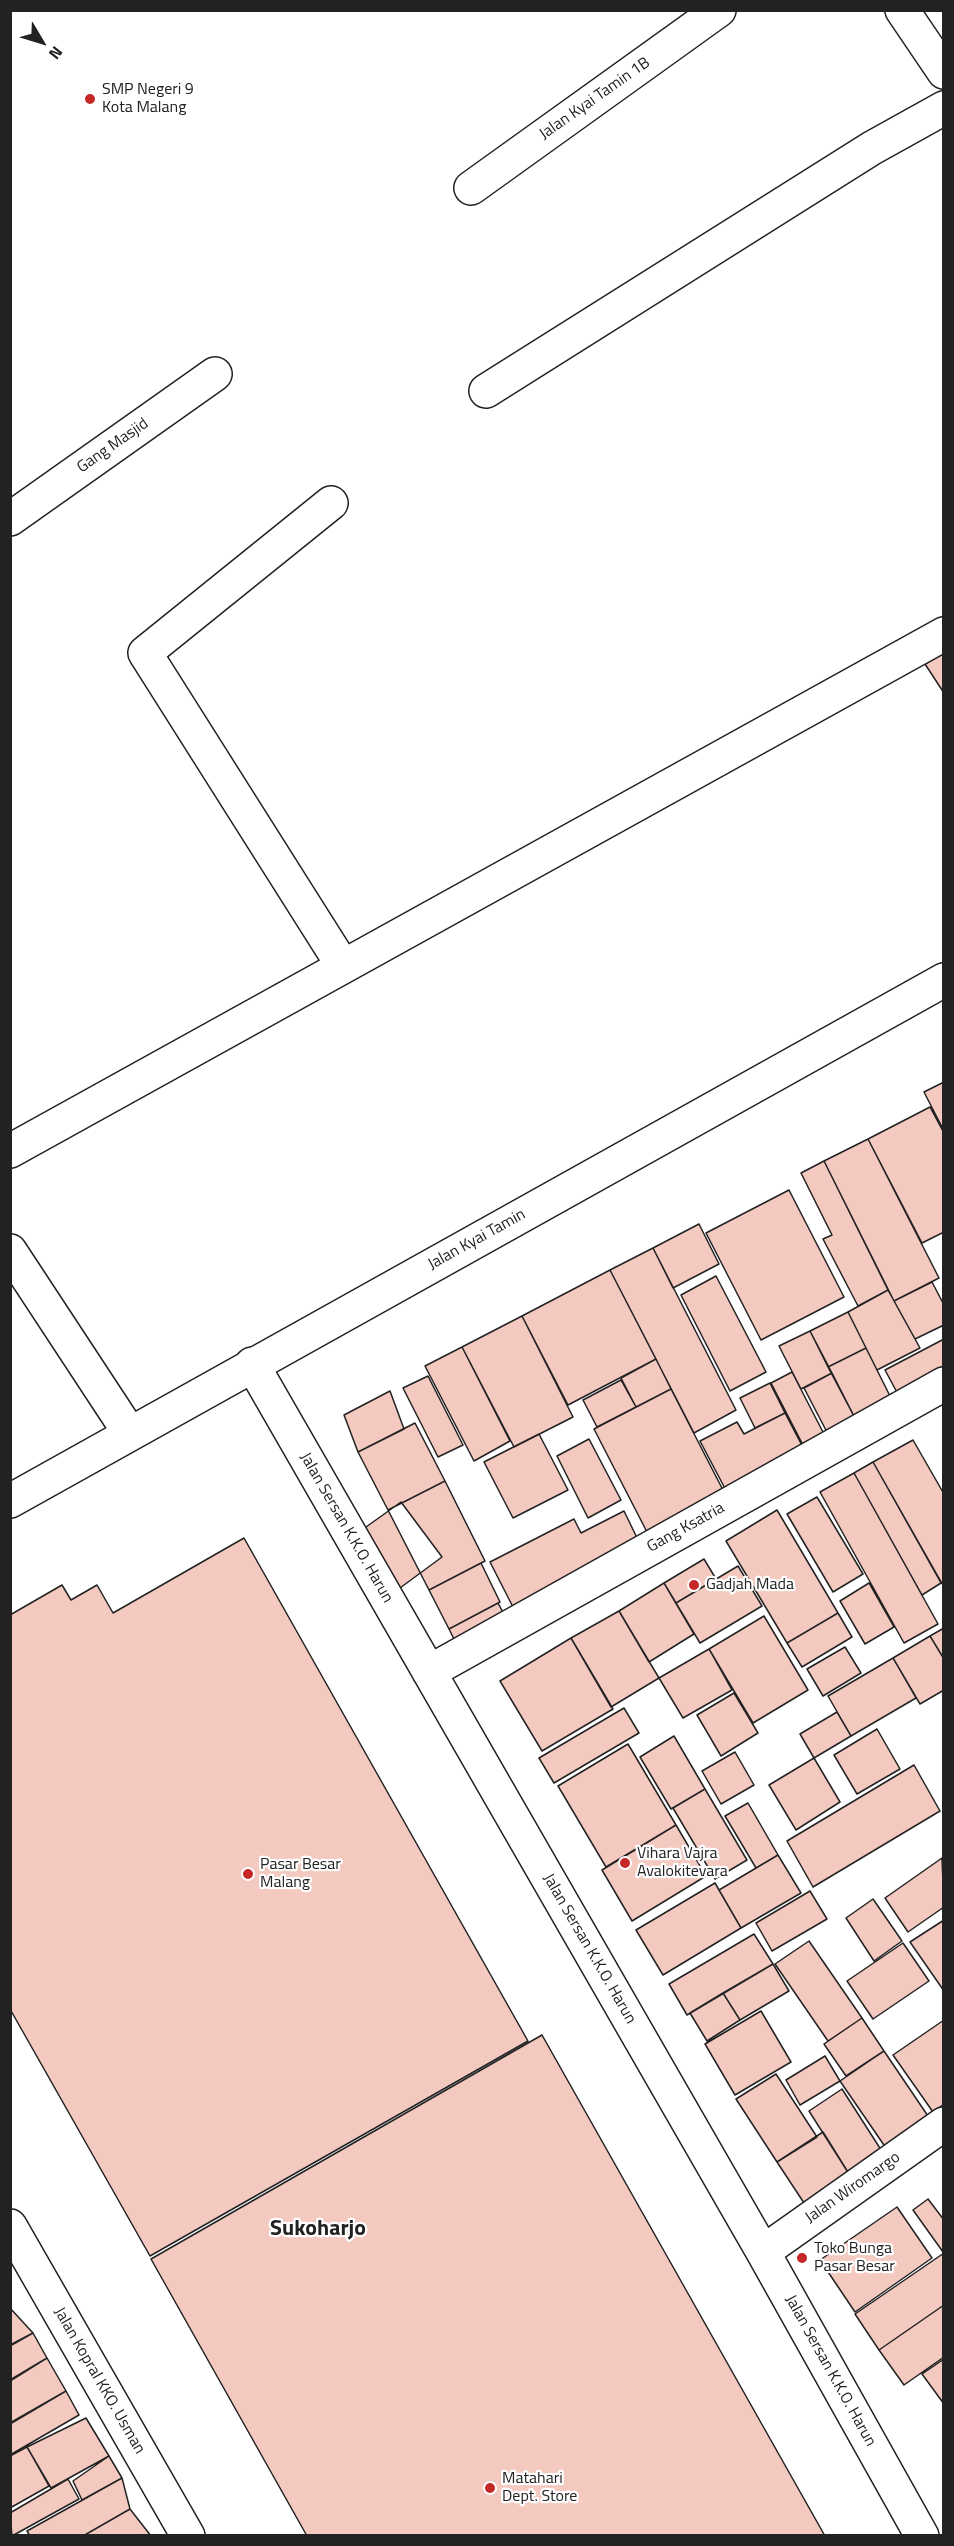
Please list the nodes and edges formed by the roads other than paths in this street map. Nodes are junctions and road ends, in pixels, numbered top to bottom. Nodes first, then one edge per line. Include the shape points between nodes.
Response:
1 (719, 10) edge
2 (902, 10) edge
3 (944, 72) edge
4 (944, 108) edge
5 (471, 188) dead end
6 (215, 374) dead end
7 (486, 391) dead end
8 (332, 503) dead end
9 (10, 519) edge
10 (944, 634) edge
11 (343, 966) junction
12 (944, 980) edge
13 (10, 1151) edge
14 (10, 1251) edge
15 (252, 1364) junction
16 (944, 1384) edge
17 (129, 1432) junction
18 (10, 1500) edge
19 (429, 1671) junction
20 (944, 2124) edge
21 (10, 2226) edge
22 (763, 2252) junction
23 (188, 2535) edge
24 (922, 2535) edge

1 - 5 street, Jalan Kyai Tamin 1B
2 - 3 street
4 - 7 street via 872,148
6 - 9 street, Gang Masjid
8 - 11 street via 144,653
10 - 11 street
11 - 13 street
12 - 15 street, Jalan Kyai Tamin
14 - 17 street
15 - 17 street, Jalan Kyai Tamin
15 - 19 street, Jalan Sersan K.K.O. Harun
16 - 19 street, Gang Ksatria
17 - 18 street, Jalan Kyai Tamin
19 - 22 street, Jalan Sersan K.K.O. Harun
20 - 22 street, Jalan Wiromargo
21 - 23 street, Jalan Kopral KKO. Usman
22 - 24 street, Jalan Sersan K.K.O. Harun

